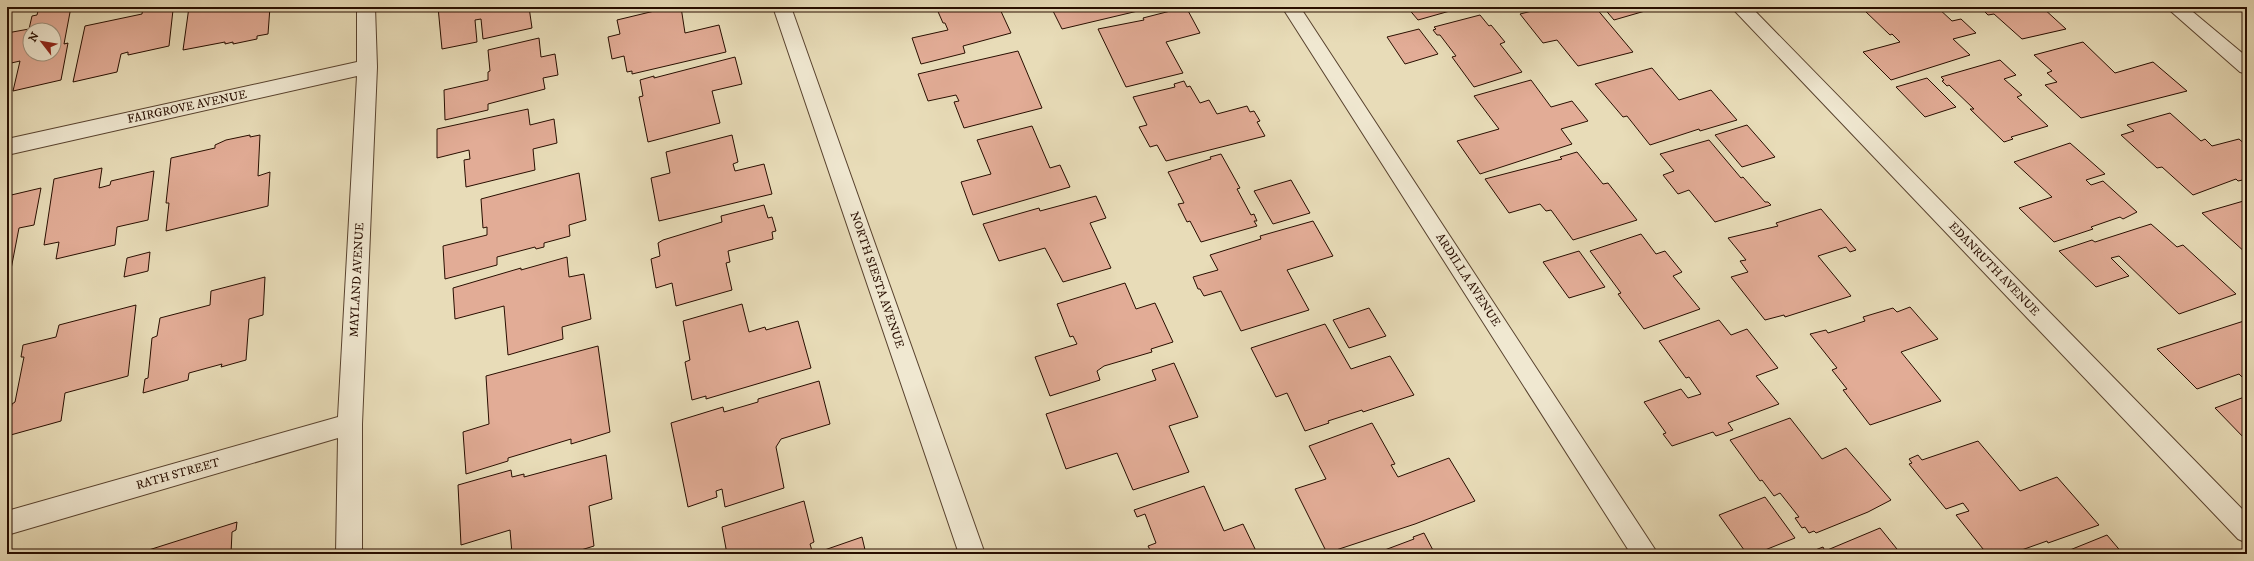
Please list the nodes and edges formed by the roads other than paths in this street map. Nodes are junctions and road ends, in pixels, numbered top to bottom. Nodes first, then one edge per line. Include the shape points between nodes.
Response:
1 (366, 7) edge
2 (782, 7) edge
3 (1291, 7) edge
4 (1740, 7) edge
5 (2175, 7) edge
6 (2247, 67) edge
7 (367, 68) junction
8 (7, 147) edge
9 (350, 424) junction
10 (7, 523) edge
11 (2247, 531) edge
12 (349, 554) edge
13 (972, 554) edge
14 (1645, 554) edge

1 - 7 street, MAYLAND AVENUE
2 - 13 street, NORTH SIESTA AVENUE
3 - 14 street, ARDILLA AVENUE
4 - 11 street, EDANRUTH AVENUE
5 - 6 street
7 - 8 street, FAIRGROVE AVENUE
7 - 9 street, MAYLAND AVENUE
9 - 10 street, RATH STREET
9 - 12 street, MAYLAND AVENUE

